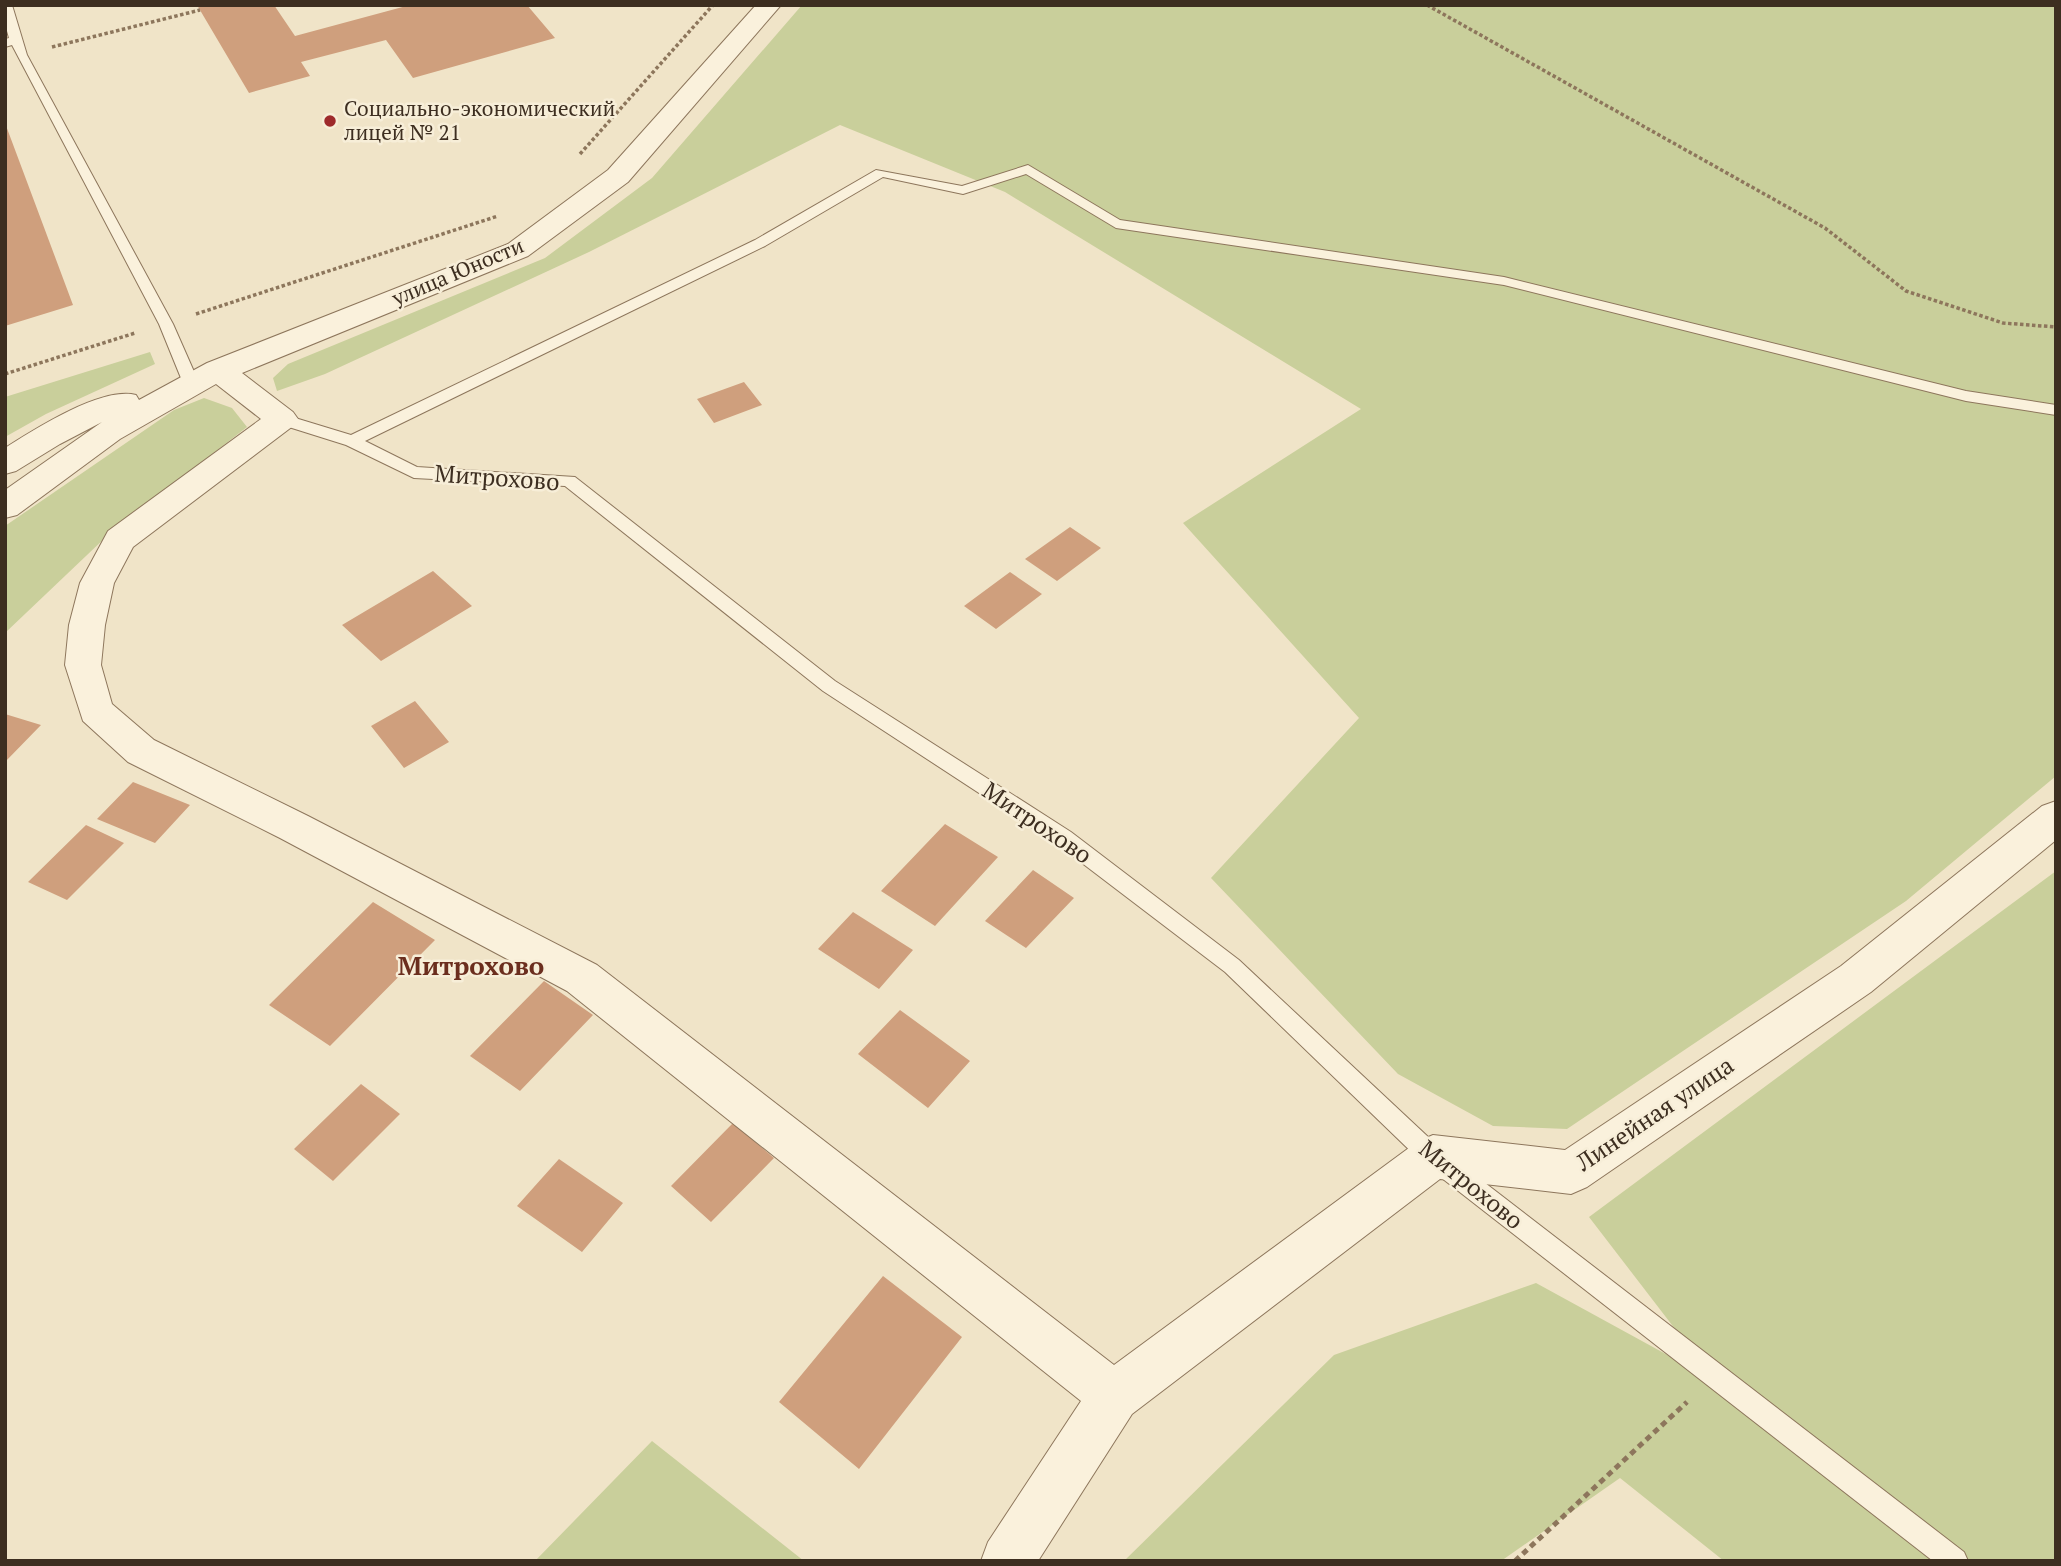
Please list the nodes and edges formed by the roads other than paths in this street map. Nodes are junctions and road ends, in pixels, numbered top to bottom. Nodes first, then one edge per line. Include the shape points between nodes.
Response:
1 (6, 5) edge
2 (769, 5) edge
3 (11, 42) edge
4 (204, 376) junction
5 (2056, 410) edge
6 (282, 419) junction
7 (352, 441) junction
8 (5, 463) edge
9 (5, 507) edge
10 (2056, 817) edge
11 (1433, 1157) junction
12 (1114, 1396) junction
13 (1007, 1561) edge
14 (1955, 1561) edge

1 - 3 lane
2 - 4 street, улица Юности via 618,176 518,250
3 - 4 lane via 166,324
4 - 6 street, Митрохово
4 - 8 street, улица Юности via 98,410
4 - 9 street, улица Юности via 109,432
5 - 7 lane via 1966,396 1504,281 1116,224 1028,169 963,190 881,173 760,243
6 - 7 lane, Митрохово
6 - 12 street via 120,539 97,583 88,625 83,665 96,711 141,751 582,978
7 - 11 lane, Митрохово via 414,472 569,481 829,686 1064,838 1232,966
10 - 11 street, Линейная улица via 1856,978 1571,1172
11 - 12 street
11 - 14 lane, Митрохово
12 - 13 street

